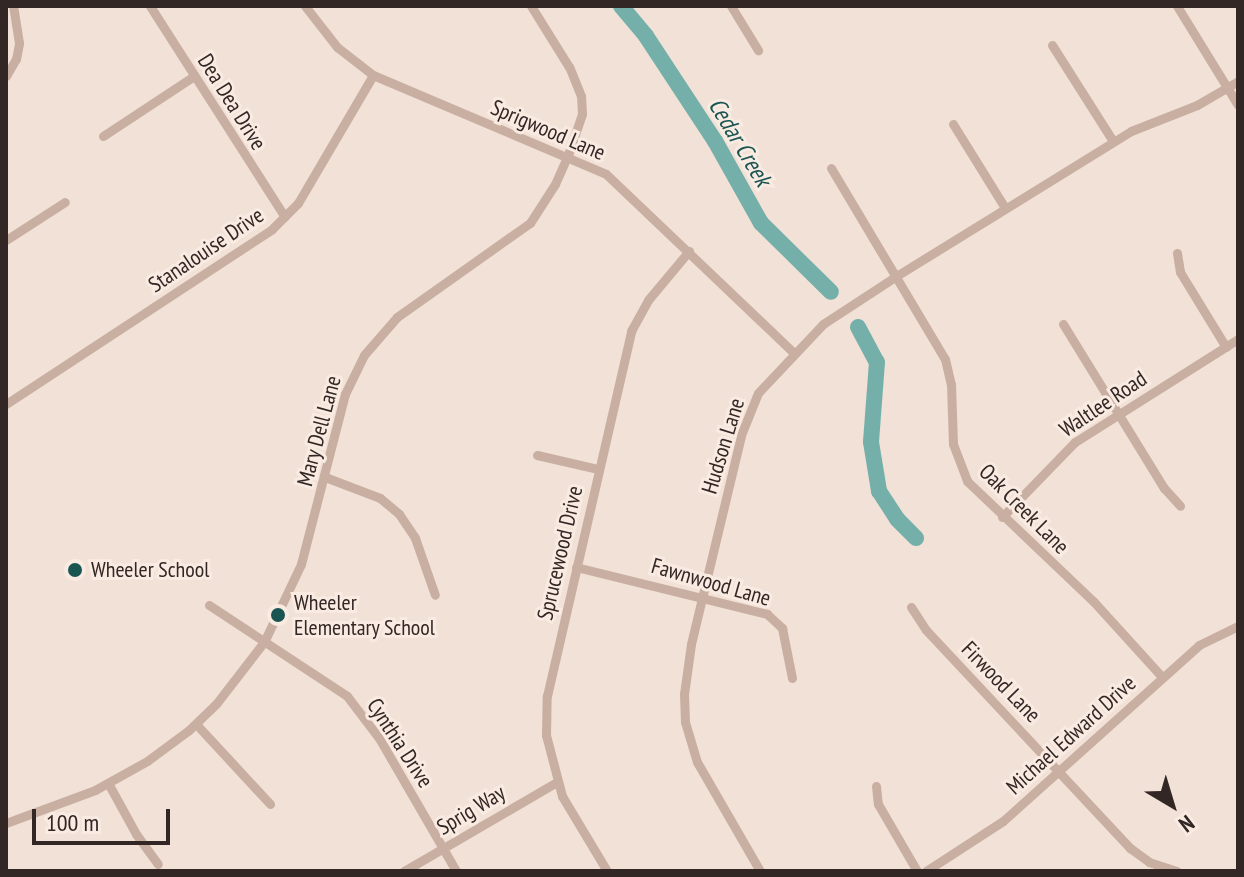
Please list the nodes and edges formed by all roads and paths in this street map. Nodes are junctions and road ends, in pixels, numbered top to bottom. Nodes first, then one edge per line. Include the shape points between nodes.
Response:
1 (13, 6) edge
2 (150, 6) edge
3 (305, 6) edge
4 (531, 6) edge
5 (731, 6) edge
6 (1177, 6) edge
7 (1052, 45) dead end
8 (758, 50) dead end
9 (373, 75) junction
10 (6, 76) edge
11 (194, 76) junction
12 (1238, 81) edge
13 (1227, 87) junction
14 (1238, 105) edge
15 (953, 124) dead end
16 (103, 136) dead end
17 (1113, 141) junction
18 (568, 155) junction
19 (831, 168) dead end
20 (65, 202) dead end
21 (1005, 208) junction
22 (285, 217) junction
23 (6, 240) edge
24 (689, 251) junction
25 (1177, 253) dead end
26 (898, 275) junction
27 (1063, 324) dead end
28 (1238, 339) edge
29 (1226, 347) junction
30 (793, 352) junction
31 (6, 404) edge
32 (1118, 413) junction
33 (537, 455) dead end
34 (598, 469) junction
35 (325, 477) junction
36 (1180, 506) dead end
37 (1002, 517) junction
38 (576, 567) junction
39 (435, 595) dead end
40 (703, 596) junction
41 (209, 605) dead end
42 (911, 607) dead end
43 (1238, 626) edge
44 (264, 642) junction
45 (1162, 677) junction
46 (792, 678) dead end
47 (196, 724) junction
48 (1059, 771) junction
49 (557, 782) junction
50 (108, 783) junction
51 (876, 786) dead end
52 (270, 804) dead end
53 (6, 823) edge
54 (444, 847) junction
55 (158, 864) dead end
56 (404, 871) edge
57 (456, 871) edge
58 (607, 871) edge
59 (760, 871) edge
60 (917, 871) edge
61 (926, 871) edge
62 (1177, 871) edge

1 - 10 street via 19,43
2 - 11 street, Dea Dea Drive
3 - 9 street, Sprigwood Lane via 337,47
4 - 18 street, Mary Dell Lane via 581,96 582,114
5 - 8 street
6 - 13 street
7 - 17 street
9 - 18 street, Sprigwood Lane
9 - 22 street, Stanalouise Drive
11 - 16 street
11 - 22 street, Dea Dea Drive
12 - 13 street, Hudson Lane
13 - 14 street
13 - 17 street, Hudson Lane
15 - 21 street
17 - 21 street, Hudson Lane
18 - 24 street, Sprigwood Lane via 606,174
18 - 35 street, Mary Dell Lane via 530,223 397,317 374,340 345,394
19 - 26 street, Oak Creek Lane
20 - 23 street
21 - 26 street, Hudson Lane
22 - 31 street, Stanalouise Drive
24 - 30 street, Sprigwood Lane
24 - 34 street, Sprucewood Drive via 635,320
25 - 29 street via 1180,272
26 - 30 street, Hudson Lane via 823,324
26 - 37 street, Oak Creek Lane via 945,359 959,467
27 - 32 street
28 - 29 street, Waltlee Road
29 - 32 street, Waltlee Road
30 - 40 street, Hudson Lane via 763,386 746,416
32 - 36 street
32 - 37 street, Waltlee Road via 1069,447
33 - 34 street
34 - 38 street, Sprucewood Drive
35 - 39 street via 380,498 399,514 415,538
35 - 44 street, Mary Dell Lane via 301,564
37 - 45 street, Oak Creek Lane via 1094,602
38 - 40 street, Fawnwood Lane
38 - 49 street, Sprucewood Drive via 545,716
40 - 46 street, Fawnwood Lane via 773,617 786,640
40 - 59 street, Hudson Lane via 685,681 685,722 701,771
41 - 44 street, Cynthia Drive
42 - 48 street, Firwood Lane via 926,630
43 - 45 street, Michael Edward Drive via 1199,645
44 - 47 street, Mary Dell Lane
44 - 54 street, Cynthia Drive via 335,686 358,707
45 - 48 street, Michael Edward Drive
47 - 50 street, Mary Dell Lane
47 - 52 street
48 - 61 street, Michael Edward Drive via 984,835
48 - 62 street, Firwood Lane via 1138,855
49 - 54 street, Sprig Way
49 - 58 street, Sprucewood Drive
50 - 53 street, Mary Dell Lane
50 - 55 street
51 - 60 street via 878,804
54 - 56 street, Sprig Way
54 - 57 street, Cynthia Drive

